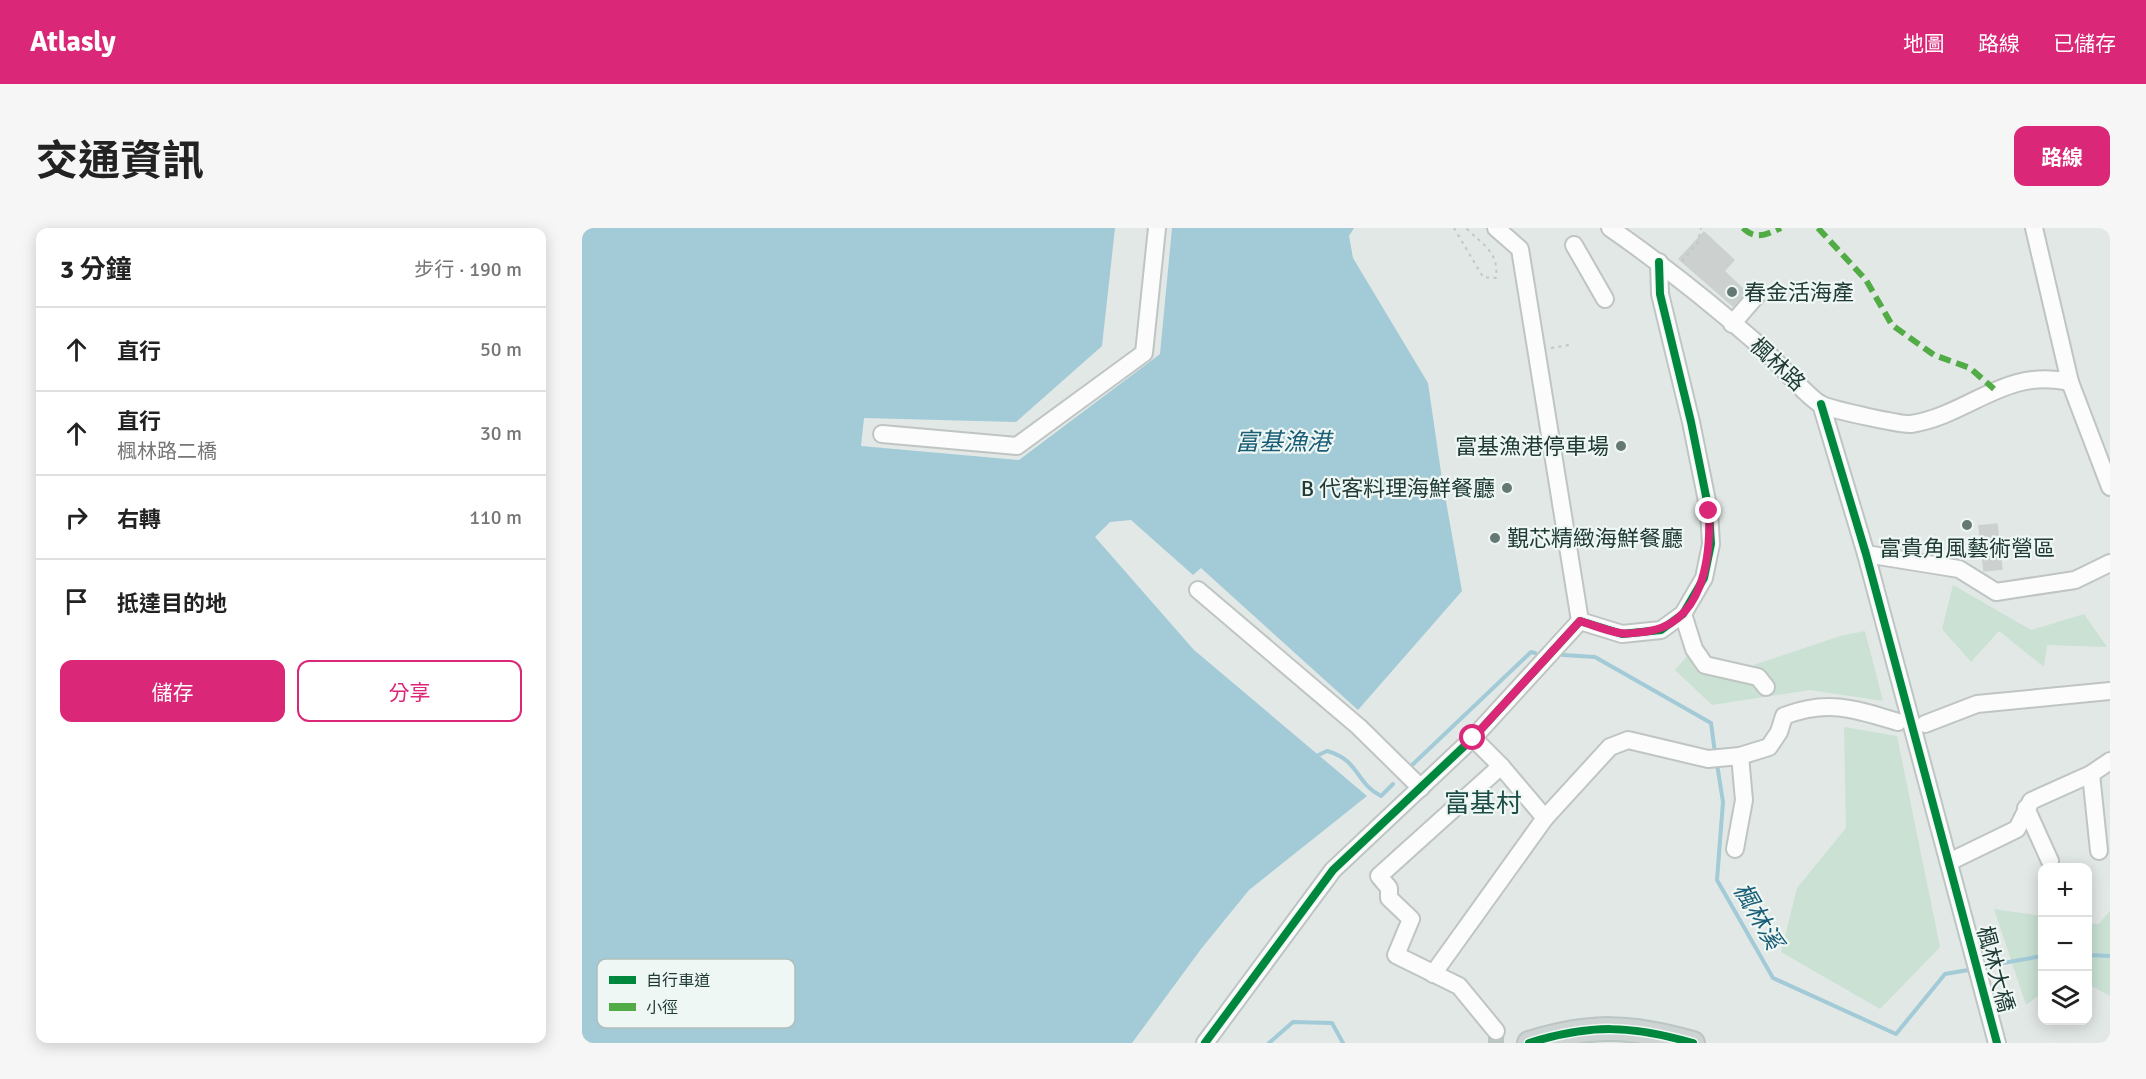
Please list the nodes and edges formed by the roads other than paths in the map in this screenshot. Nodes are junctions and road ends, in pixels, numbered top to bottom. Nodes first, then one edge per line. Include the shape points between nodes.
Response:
1 (1157, 228) edge
2 (1496, 228) edge
3 (1610, 228) edge
4 (2034, 228) edge
5 (1574, 245) dead end
6 (1659, 262) junction
7 (1757, 295) dead end
8 (1605, 299) dead end
9 (1732, 324) junction
10 (2070, 382) junction
11 (1821, 405) junction
12 (882, 434) dead end
13 (2106, 466) edge
14 (2110, 487) edge
15 (1866, 554) junction
16 (2110, 563) edge
17 (1198, 590) dead end
18 (1683, 614) junction
19 (1580, 621) junction
20 (1766, 687) dead end
21 (2110, 692) edge
22 (1898, 722) dead end
23 (1924, 724) dead end
24 (1473, 738) junction
25 (1740, 756) junction
26 (2110, 761) edge
27 (1501, 766) junction
28 (2091, 774) junction
29 (1421, 788) junction
30 (2026, 808) junction
31 (1545, 818) junction
32 (1735, 849) dead end
33 (2099, 851) dead end
34 (2050, 861) dead end
35 (1949, 862) junction
36 (1433, 974) junction
37 (1496, 1031) tunnel mouth
38 (1551, 1040) edge
39 (1205, 1043) edge
40 (1528, 1043) edge
41 (1693, 1043) edge
42 (1997, 1043) edge

1 - 12 street via 1144,353 1017,446
2 - 19 street via 1520,249
3 - 6 street, 楓林路
4 - 10 street
5 - 8 street
6 - 9 street, 楓林路
6 - 18 street via 1660,294 1709,511 1711,544 1704,578
7 - 9 street
9 - 11 street, 楓林路
10 - 11 street, 楓林路 via 2029,380 1994,389 1943,416 1908,424
10 - 13 street
11 - 15 street, 楓林大橋
13 - 14 street
15 - 16 street via 1959,569 1996,592 2075,580
15 - 35 street, 楓林大橋
17 - 29 street via 1359,727
18 - 19 street via 1661,630 1622,634
18 - 20 street via 1694,649 1705,664 1758,676
19 - 24 street
21 - 23 street via 1977,704
22 - 25 street via 1846,706 1799,710 1784,716 1769,747
24 - 27 street
24 - 29 street
25 - 31 street via 1708,759 1628,740 1610,747
25 - 32 street via 1744,800
26 - 28 street
27 - 31 street
27 - 36 street via 1379,876 1389,888 1389,898 1411,919 1396,955
28 - 30 street via 2031,801
28 - 33 street
29 - 39 street via 1333,870
30 - 34 street
30 - 35 street via 2017,829
31 - 36 street
35 - 42 street, 楓林大橋
36 - 37 street via 1459,986
38 - 40 main road
38 - 41 main road via 1578,1031 1623,1028

